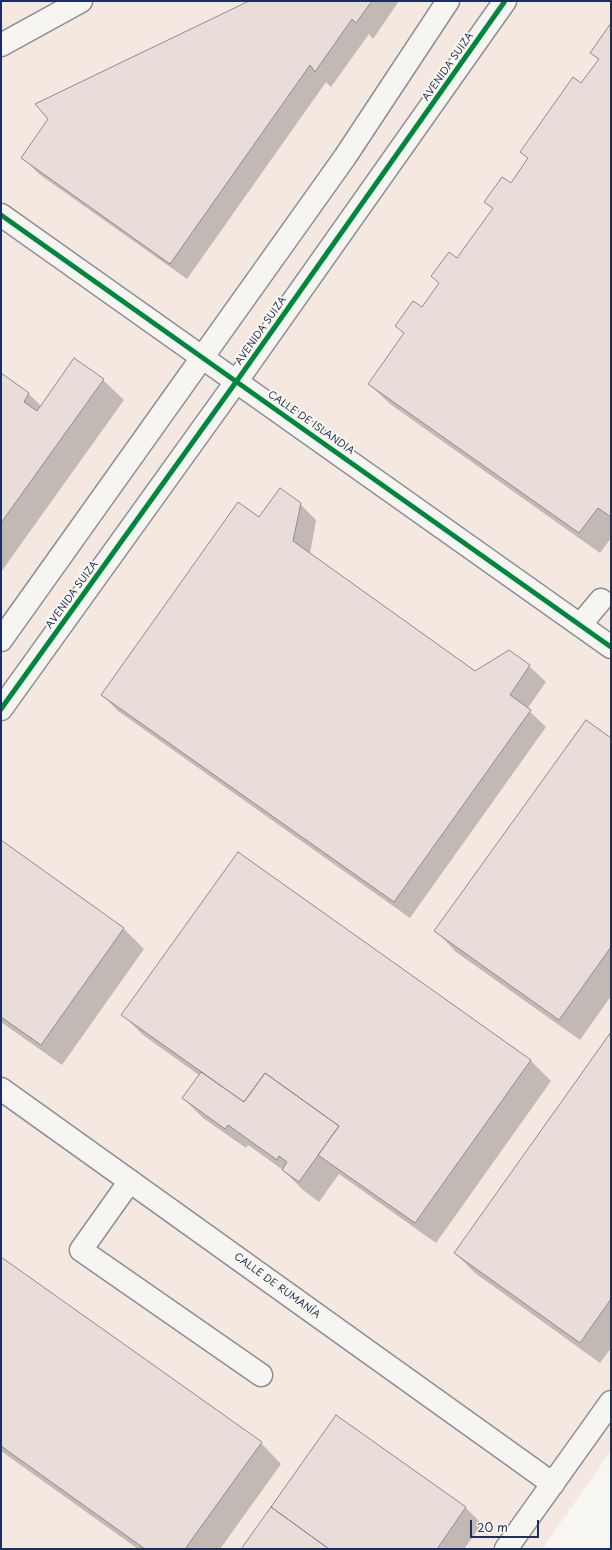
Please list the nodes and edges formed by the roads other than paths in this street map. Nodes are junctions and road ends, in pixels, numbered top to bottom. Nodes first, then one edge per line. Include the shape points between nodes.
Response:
1 (80, 1) edge
2 (448, 1) edge
3 (505, 1) edge
4 (1, 45) edge
5 (1, 215) edge
6 (203, 358) junction
7 (236, 382) junction
8 (601, 600) dead end
9 (580, 625) junction
10 (1, 640) edge
11 (611, 647) edge
12 (1, 709) edge
13 (1, 1089) edge
14 (130, 1181) junction
15 (261, 1375) dead end
16 (611, 1402) edge
17 (553, 1484) junction
18 (506, 1549) edge

1 - 4 street
2 - 6 street via 345,157
3 - 7 street, AVENIDA SUIZA
5 - 6 street, CALLE DE ISLANDIA
6 - 7 street, CALLE DE ISLANDIA
6 - 10 street
7 - 9 street, CALLE DE ISLANDIA
7 - 12 street, AVENIDA SUIZA
8 - 9 street
9 - 11 street, CALLE DE ISLANDIA
13 - 14 street, CALLE DE RUMANÍA
14 - 15 street via 81,1250
14 - 17 street, CALLE DE RUMANÍA
16 - 17 street
17 - 18 street

